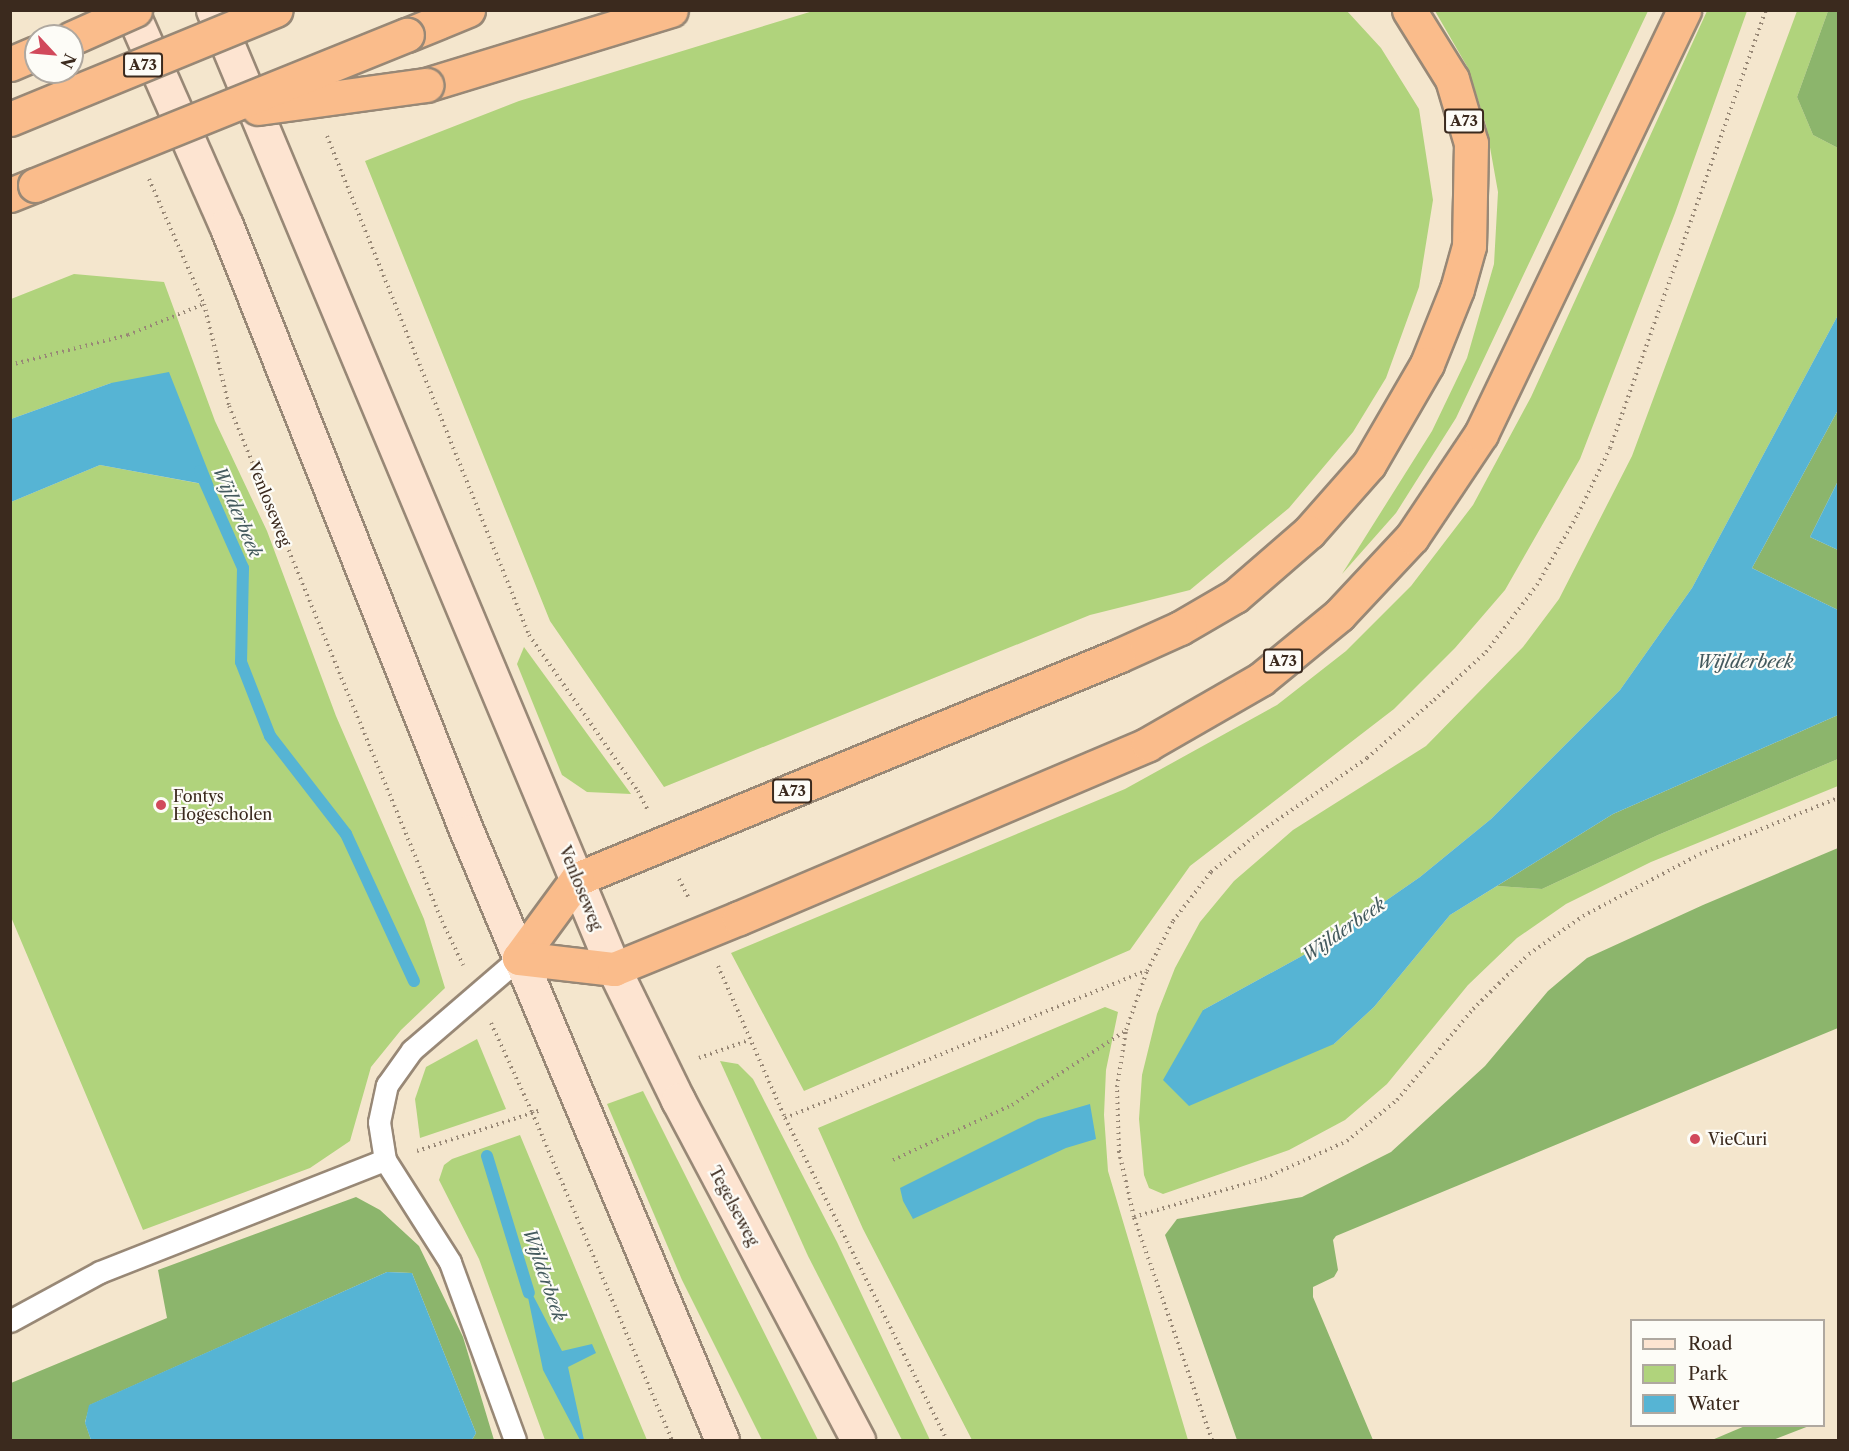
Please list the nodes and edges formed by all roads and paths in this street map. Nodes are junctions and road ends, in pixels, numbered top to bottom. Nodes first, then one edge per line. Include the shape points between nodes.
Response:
1 (133, 10) edge
2 (213, 10) edge
3 (276, 10) edge
4 (468, 10) edge
5 (671, 10) edge
6 (1409, 10) edge
7 (1684, 10) edge
8 (1766, 10) edge
9 (84, 32) edge
10 (24, 58) edge
11 (10, 64) edge
12 (209, 115) junction
13 (10, 119) edge
14 (325, 131) dead end
15 (148, 177) dead end
16 (23, 190) edge
17 (204, 304) junction
18 (10, 365) edge
19 (1839, 798) edge
20 (664, 844) junction
21 (578, 879) junction
22 (704, 932) junction
23 (519, 958) junction
24 (614, 969) junction
25 (1147, 970) junction
26 (477, 993) junction
27 (1126, 1030) junction
28 (785, 1118) junction
29 (385, 1160) junction
30 (893, 1160) dead end
31 (1134, 1217) junction
32 (10, 1321) edge
33 (514, 1440) edge
34 (672, 1440) edge
35 (722, 1440) edge
36 (858, 1440) edge
37 (947, 1440) edge
38 (1212, 1440) edge

1 - 9 highway, bridge
1 - 23 main road via 226,225
2 - 21 main road, Venloseweg
3 - 13 highway, A73, bridge
4 - 12 highway, bridge
5 - 12 highway, bridge via 426,86
6 - 20 highway, A73 via 1452,79 1470,143 1469,246 1458,288 1427,364 1369,464 1309,532 1235,596 1180,628
7 - 22 highway, A73 via 1481,435 1412,537 1340,615 1261,679 1148,744
8 - 25 path via 1610,448 1537,585 1486,652 1434,700 1367,758 1257,834 1211,872 1173,921
10 - 11 highway
12 - 16 highway, bridge
14 - 20 path via 529,635 638,791
15 - 17 path, Venloseweg
17 - 18 path via 128,335
17 - 26 path, Venloseweg via 229,406 441,921
19 - 31 path via 1700,854 1582,916 1538,947 1473,1009 1397,1100 1347,1141 1265,1178
20 - 21 highway, A73
20 - 22 path
21 - 23 highway
21 - 24 main road, Venloseweg
22 - 24 highway, A73
22 - 28 path
23 - 24 highway
23 - 26 lane
23 - 35 main road
24 - 36 main road, Tegelseweg via 678,1100
25 - 27 path
25 - 28 path
26 - 29 lane via 412,1050 387,1085 379,1122
26 - 34 path
27 - 30 path via 1012,1105
27 - 31 path via 1117,1087 1119,1152
28 - 37 path
29 - 32 lane via 100,1272
29 - 33 lane via 450,1262
31 - 38 path

